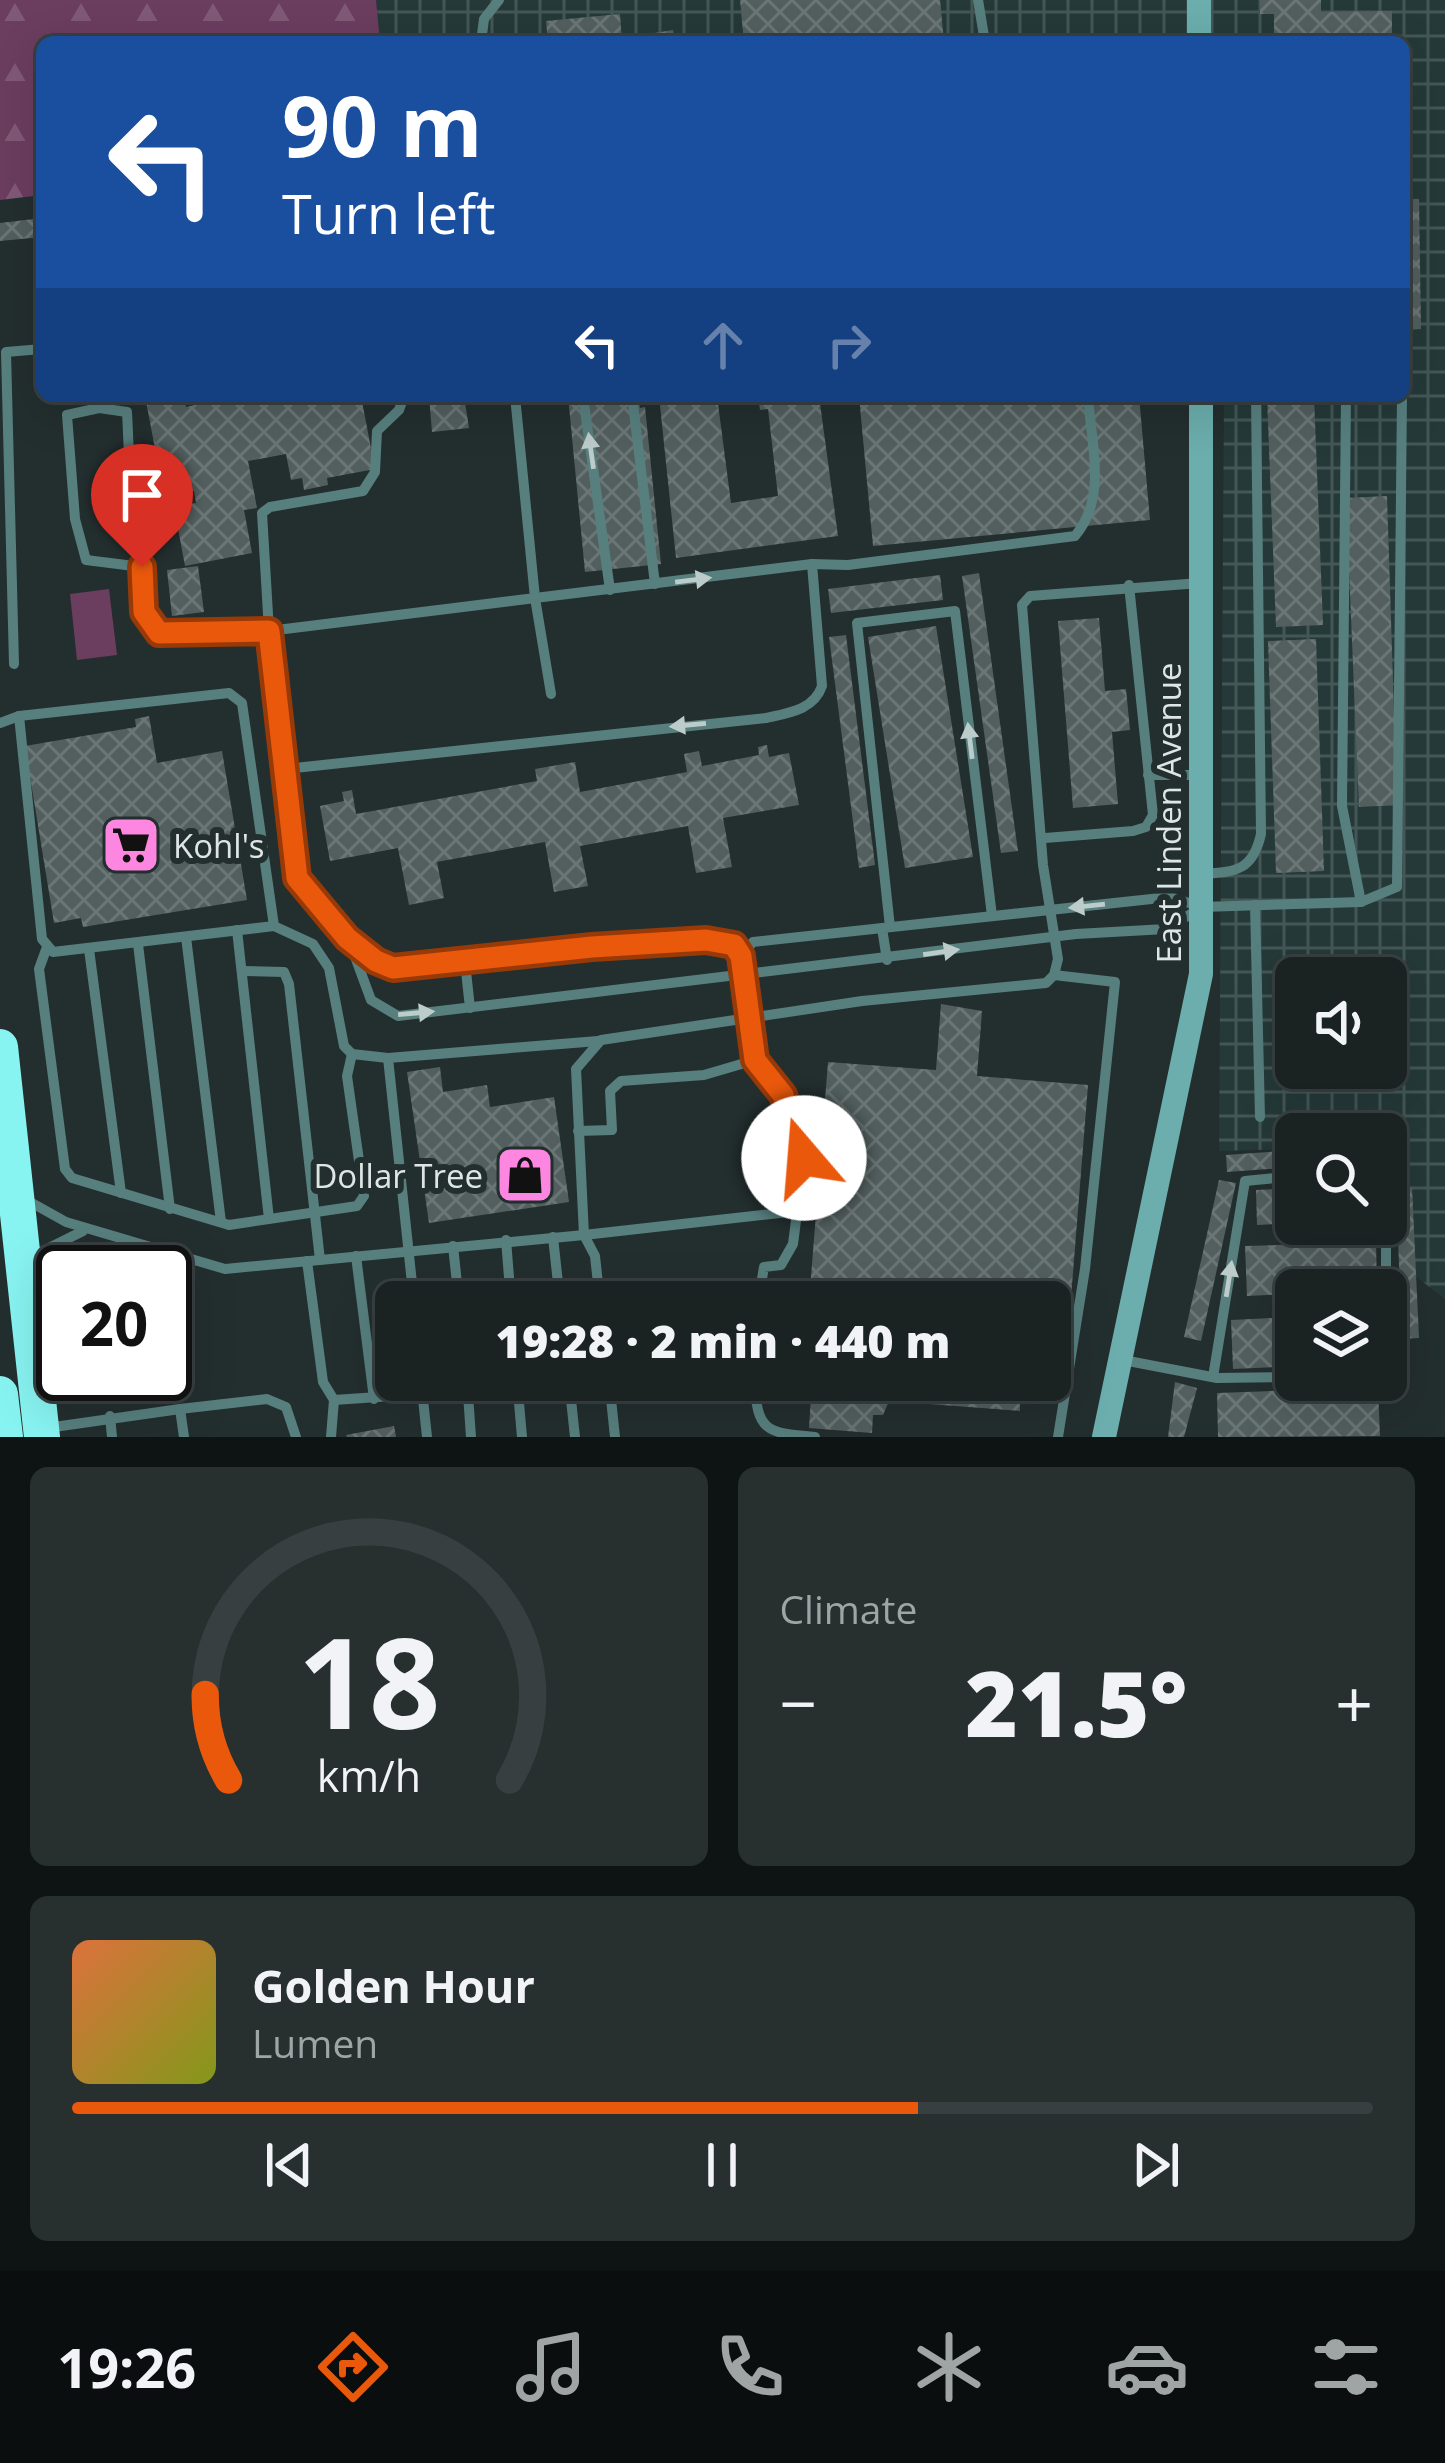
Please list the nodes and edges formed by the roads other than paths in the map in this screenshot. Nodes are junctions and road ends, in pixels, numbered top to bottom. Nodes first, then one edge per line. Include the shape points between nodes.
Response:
1 (499, 0) edge
2 (978, 0) edge
3 (1199, 0) edge
4 (482, 36) edge
5 (984, 36) edge
6 (1199, 36) edge
7 (36, 350) edge
8 (118, 402) edge
9 (402, 402) edge
10 (516, 402) edge
11 (584, 402) edge
12 (633, 402) edge
13 (1088, 402) edge
14 (1201, 402) edge
15 (1256, 402) edge
16 (1346, 402) edge
17 (1402, 402) edge
18 (117, 410) junction
19 (812, 564) junction
20 (142, 567) junction
21 (1201, 583) junction
22 (656, 584) junction
23 (1129, 585) junction
24 (610, 590) junction
25 (535, 598) junction
26 (269, 631) junction
27 (14, 664) dead end
28 (551, 694) dead end
29 (19, 716) junction
30 (0, 723) edge
31 (285, 769) junction
32 (1148, 775) junction
33 (1201, 775) junction
34 (1045, 838) junction
35 (1202, 874) junction
36 (1361, 902) junction
37 (1256, 905) junction
38 (1202, 907) junction
39 (1048, 910) junction
40 (992, 916) junction
41 (274, 926) junction
42 (886, 927) junction
43 (237, 930) junction
44 (186, 937) junction
45 (1053, 937) junction
46 (347, 938) junction
47 (138, 944) junction
48 (47, 947) junction
49 (88, 949) junction
50 (741, 956) junction
51 (886, 959) junction
52 (465, 962) junction
53 (242, 971) junction
54 (742, 974) junction
55 (1054, 976) junction
56 (470, 1008) junction
57 (747, 1022) junction
58 (601, 1040) junction
59 (0, 1047) edge
60 (352, 1054) junction
61 (388, 1058) junction
62 (755, 1060) junction
63 (1260, 1117) dead end
64 (578, 1131) junction
65 (1275, 1178) edge
66 (121, 1192) junction
67 (15, 1193) junction
68 (170, 1209) junction
69 (798, 1211) junction
70 (313, 1213) junction
71 (268, 1219) junction
72 (220, 1222) junction
73 (88, 1230) junction
74 (584, 1235) junction
75 (553, 1237) junction
76 (506, 1240) junction
77 (453, 1246) junction
78 (410, 1250) junction
79 (356, 1256) junction
80 (313, 1261) junction
81 (23, 1262) junction
82 (413, 1281) edge
83 (457, 1281) edge
84 (509, 1281) edge
85 (558, 1281) edge
86 (598, 1281) edge
87 (762, 1281) edge
88 (1120, 1359) junction
89 (1213, 1377) junction
90 (1275, 1377) edge
91 (0, 1394) edge
92 (334, 1400) junction
93 (374, 1400) joint
94 (424, 1401) edge
95 (468, 1401) edge
96 (519, 1401) edge
97 (571, 1401) edge
98 (611, 1401) edge
99 (756, 1401) edge
100 (180, 1409) junction
101 (110, 1416) junction
102 (42, 1433) edge
103 (774, 1435) edge
104 (5, 1437) edge
105 (112, 1437) edge
106 (184, 1437) edge
107 (296, 1437) edge
108 (331, 1437) edge
109 (428, 1437) edge
110 (471, 1437) edge
111 (522, 1437) edge
112 (575, 1437) edge
113 (615, 1437) edge
114 (815, 1437) edge
115 (1058, 1437) edge
116 (1104, 1437) edge

1 - 4 lane
2 - 5 lane
3 - 6 street
7 - 27 lane via 6,352
8 - 18 lane
9 - 26 lane via 377,431 375,472 363,491 262,513
10 - 25 lane
24 -> 11 lane
12 - 22 lane
13 - 19 lane via 1096,493 1075,536
14 - 21 street, East Linden Avenue
15 - 35 lane via 1261,834 1245,868
16 - 36 lane via 1342,806
17 - 36 lane via 1396,886
18 - 20 lane via 127,412
18 - 20 lane via 67,415 75,519 86,560
22 -> 19 lane
19 -> 31 lane via 822,686 801,710
20 - 26 lane via 144,612 159,633
21 - 23 lane
21 - 33 street, East Linden Avenue
22 - 24 lane
23 - 32 lane
23 - 34 lane via 1030,596 1022,605
24 - 25 lane
25 - 26 lane
25 - 28 lane
26 - 31 lane
29 - 30 lane
29 - 41 lane via 230,693 242,703
29 - 48 lane
31 - 46 lane via 297,878
32 - 33 lane
32 - 34 lane via 1153,815 1146,826
33 - 35 street, East Linden Avenue
34 - 39 lane
35 - 38 street, East Linden Avenue
36 - 37 lane
37 - 38 lane
37 - 63 lane
38 -> 39 lane via 1170,897
38 - 45 lane via 1166,928
38 - 88 street, East Linden Avenue via 1202,974
39 - 40 lane
39 - 45 lane
40 - 42 lane
40 -> 42 lane via 955,611 857,623
41 - 43 lane
41 - 60 lane via 322,956
42 - 50 lane via 762,938
42 - 51 lane
43 - 44 lane
43 - 53 lane
44 - 47 lane
44 - 72 lane
51 -> 45 lane
45 - 55 lane
46 - 52 lane via 393,968
46 -> 56 lane via 378,1008 398,1016
47 - 49 lane
47 - 68 lane
48 - 49 lane
48 - 66 lane via 39,969 65,1169
49 - 66 lane
50 - 52 lane via 734,945 706,940
50 - 54 lane
51 - 54 lane
52 - 56 lane
53 - 70 lane via 275,968 289,984
53 - 71 lane
54 - 56 lane
54 - 57 lane
55 - 57 lane
55 - 115 lane via 1114,982 1085,1269
57 - 58 lane
57 - 62 lane
58 - 61 lane
58 - 64 lane via 577,1061
59 - 67 highway
60 - 61 lane
60 - 70 lane via 347,1076 364,1196 357,1206
61 - 78 lane
62 - 64 lane via 704,1075 621,1081 610,1091 612,1130
62 - 69 lane via 795,1120 804,1158
64 - 74 lane
89 -> 65 lane via 1245,1181
66 - 68 lane
67 - 73 lane
67 - 81 highway
68 - 72 lane
69 - 74 lane
69 - 87 lane via 794,1244 781,1265 764,1267
70 - 71 lane
70 - 80 lane
71 - 72 lane
73 - 80 lane via 225,1269
73 - 81 lane
74 - 75 lane
74 - 86 lane
75 - 76 lane
75 - 85 lane
76 - 77 lane
76 - 84 lane
77 - 78 lane
77 - 83 lane
78 - 79 lane
78 - 82 lane
79 - 80 lane
79 - 93 lane
80 - 92 lane via 322,1382
81 - 102 highway
88 - 89 lane
88 - 116 street, East Linden Avenue
89 - 90 lane
91 - 104 highway
92 - 93 lane
92 - 108 lane
94 - 109 lane
95 - 110 lane
96 - 111 lane
97 - 112 lane
98 - 113 lane
99 - 103 lane
100 - 101 lane
100 - 106 lane
100 - 107 lane via 267,1399 286,1407
101 - 102 lane
101 - 105 lane
103 - 114 lane

